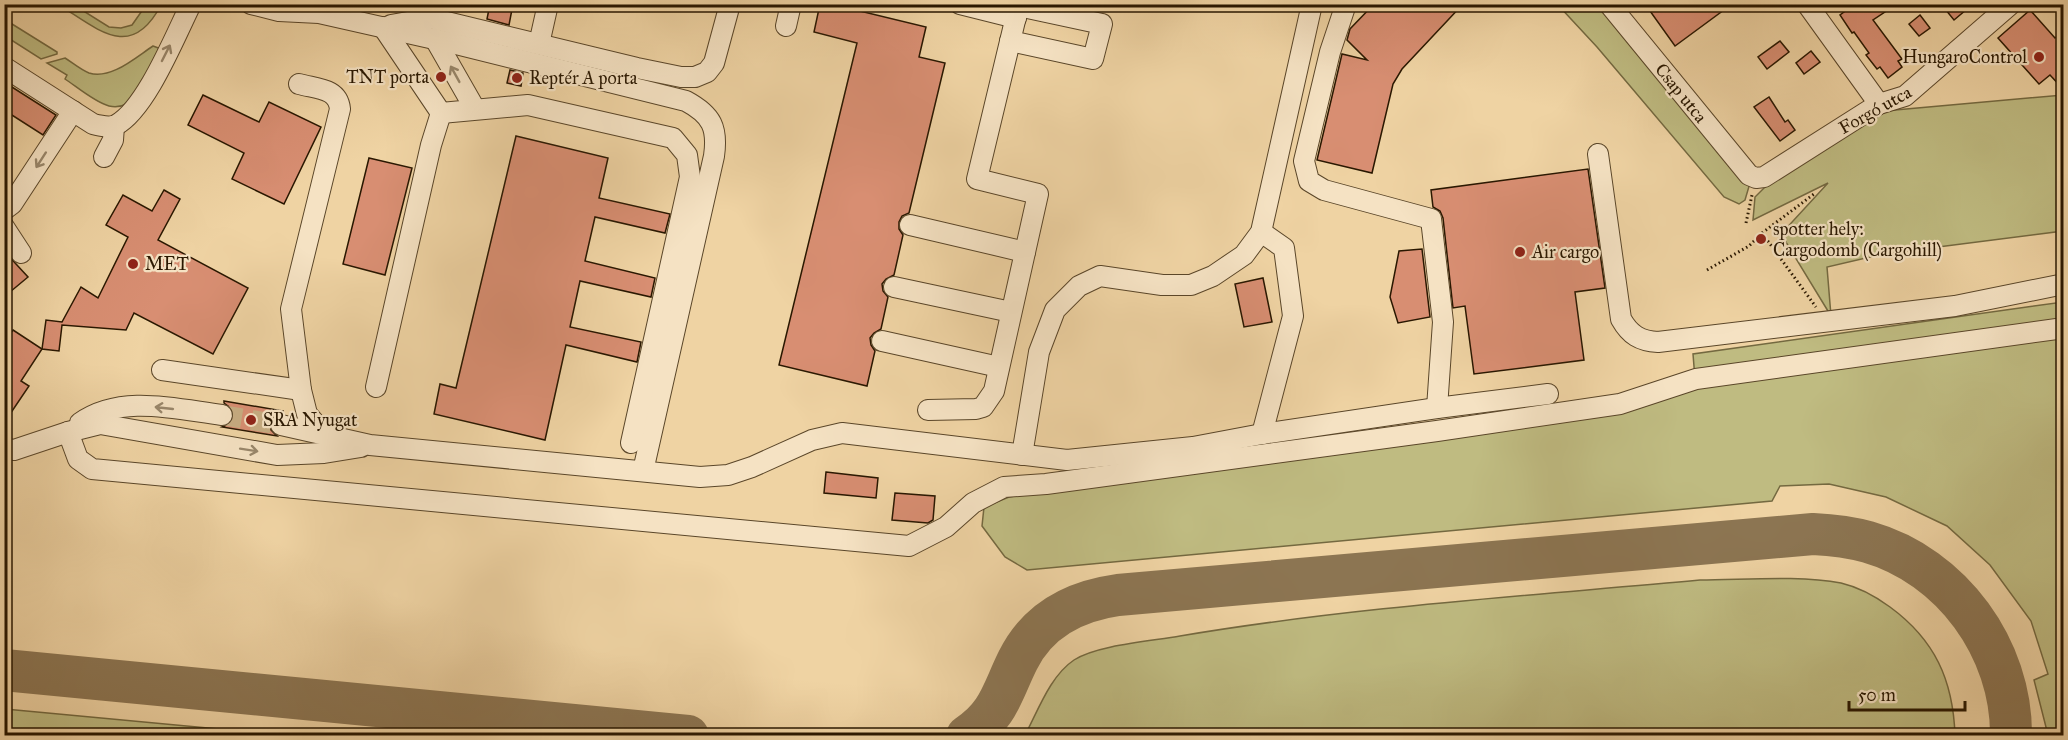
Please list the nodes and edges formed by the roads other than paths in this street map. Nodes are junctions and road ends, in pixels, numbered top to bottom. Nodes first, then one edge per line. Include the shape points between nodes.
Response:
1 (191, 4) edge
2 (251, 4) edge
3 (548, 4) edge
4 (730, 4) edge
5 (791, 4) edge
6 (960, 4) edge
7 (1312, 4) edge
8 (1346, 4) edge
9 (1609, 4) edge
10 (1807, 4) edge
11 (2007, 6) edge
12 (320, 9) edge
13 (1017, 9) edge
14 (786, 26) dead end
15 (383, 27) junction
16 (435, 39) junction
17 (1010, 41) junction
18 (539, 44) junction
19 (4, 67) edge
20 (299, 84) dead end
21 (1879, 104) junction
22 (475, 110) junction
23 (73, 111) junction
24 (441, 113) junction
25 (114, 126) junction
26 (1598, 154) dead end
27 (104, 157) dead end
28 (1756, 178) joint
29 (4, 210) edge
30 (910, 225) dead end
31 (4, 227) edge
32 (1261, 232) junction
33 (1025, 252) junction
34 (21, 253) dead end
35 (2064, 284) edge
36 (894, 286) dead end
37 (1011, 312) junction
38 (2064, 328) edge
39 (882, 341) dead end
40 (999, 367) junction
41 (162, 370) dead end
42 (376, 387) dead end
43 (302, 390) junction
44 (1548, 394) dead end
45 (1437, 408) junction
46 (928, 410) dead end
47 (192, 411) junction
48 (222, 414) tunnel mouth
49 (281, 425) tunnel mouth
50 (68, 432) junction
51 (145, 432) junction
52 (1262, 434) junction
53 (325, 435) junction
54 (631, 443) dead end
55 (209, 444) junction
56 (370, 445) junction
57 (4, 448) edge
58 (1022, 455) junction
59 (643, 471) junction

25 -> 1 street via 142,101
2 - 12 street via 279,11
3 - 18 street
4 - 18 street via 714,63 707,72 695,77
5 - 14 street
6 - 13 street
7 - 32 street
8 - 45 street via 1330,52 1304,161 1310,180 1324,190 1431,219 1443,322
9 - 28 street, Csap utca via 1749,175
10 - 21 street
11 - 21 street, Forgó utca via 1914,90
12 - 15 street
13 - 17 street
13 - 17 street via 1102,24 1094,59
15 - 16 street
15 - 18 street via 430,18
15 - 24 street
22 -> 16 street
16 - 59 street via 686,101 711,121 714,156
17 - 33 street via 977,179 1038,194
19 - 23 street
20 - 43 street via 334,94 340,109 291,309
21 - 28 street, Forgó utca via 1764,177
22 - 24 street
22 - 54 street via 528,105 673,138 687,155 690,177
23 - 25 street via 93,124
23 -> 29 street via 12,204
24 - 42 street
25 - 27 street via 113,140
26 - 35 street via 1621,320 1627,330 1646,341 1955,306
30 - 33 street
31 - 34 street
32 - 52 street via 1284,248 1293,316
32 - 58 street via 1244,255 1213,276 1191,285 1100,276 1079,286 1055,310 1039,352
33 - 37 street
36 - 37 street
37 - 40 street
38 - 50 street via 1695,379 1620,404 1004,487 973,503 946,527 909,546 92,469 78,459
39 - 40 street
40 - 46 street via 994,391 983,407
41 - 43 street
43 - 53 street via 307,414
44 - 45 street
45 - 52 street
47 - 48 street
47 -> 50 street via 125,406 99,411
47 - 51 street via 187,423 180,427
47 - 55 street via 198,431
49 - 53 street
50 - 51 street via 100,424
50 - 57 street via 14,450
51 - 55 street
52 - 58 street via 1106,457 1067,460
53 - 56 street
55 -> 56 street via 277,455 324,453
56 - 59 street
58 - 59 street via 842,434 812,440 728,475 700,477

